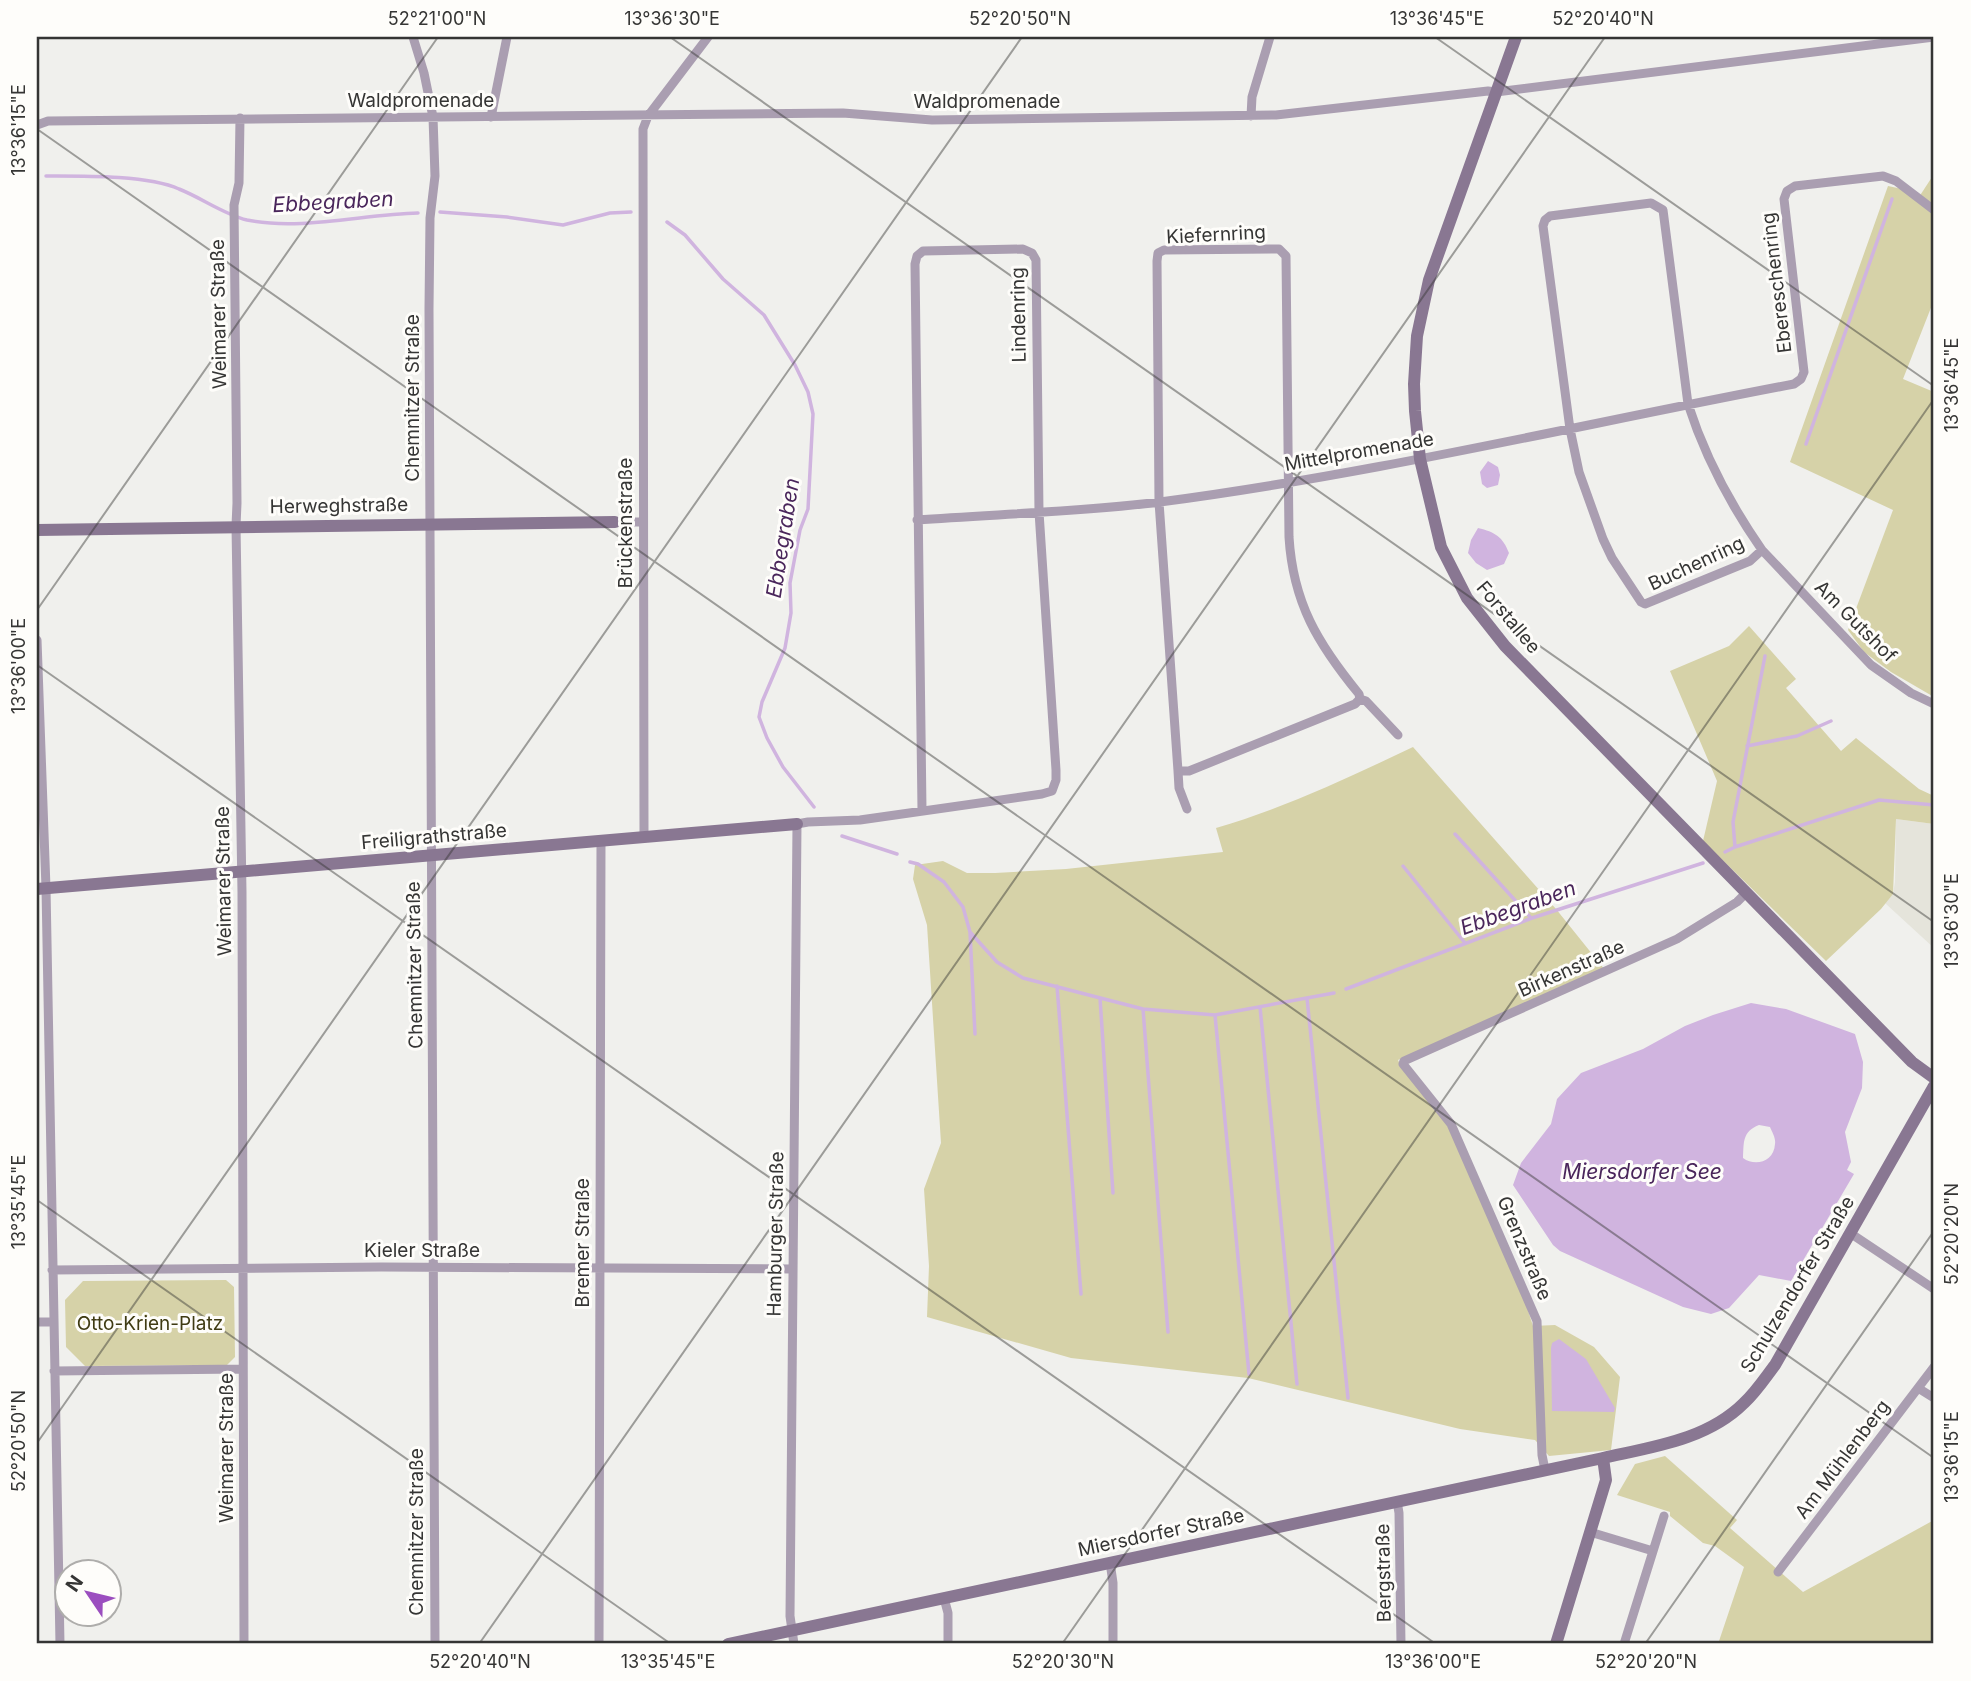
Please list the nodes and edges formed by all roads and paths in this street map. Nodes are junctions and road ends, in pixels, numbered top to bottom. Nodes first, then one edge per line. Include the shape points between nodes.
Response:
1 (413, 37) edge
2 (507, 37) edge
3 (708, 37) edge
4 (1270, 37) edge
5 (1516, 37) edge
6 (1934, 37) edge
7 (1888, 40) edge
8 (1496, 92) junction
9 (648, 116) junction
10 (1251, 116) junction
11 (433, 117) junction
12 (491, 117) junction
13 (240, 118) junction
14 (37, 125) edge
15 (1934, 210) edge
16 (1801, 379) joint
17 (1688, 404) junction
18 (1570, 429) junction
19 (1420, 459) junction
20 (1288, 481) junction
21 (1159, 502) junction
22 (1039, 512) junction
23 (917, 520) junction
24 (615, 522) joint
25 (642, 522) junction
26 (429, 523) junction
27 (236, 526) junction
28 (37, 530) edge
29 (1762, 550) junction
30 (37, 640) edge
31 (1360, 699) junction
32 (1934, 704) edge
33 (1398, 735) dead end
34 (1178, 771) junction
35 (1187, 809) dead end
36 (922, 810) junction
37 (834, 822) joint
38 (797, 824) junction
39 (644, 837) junction
40 (601, 841) junction
41 (430, 856) junction
42 (241, 871) junction
43 (41, 888) edge
44 (1746, 893) junction
45 (1403, 1064) joint
46 (1934, 1078) edge
47 (1934, 1086) edge
48 (1850, 1233) junction
49 (433, 1267) junction
50 (244, 1268) junction
51 (600, 1268) junction
52 (792, 1269) junction
53 (52, 1270) junction
54 (1934, 1289) edge
55 (37, 1322) edge
56 (53, 1322) junction
57 (1934, 1367) edge
58 (243, 1369) junction
59 (54, 1371) junction
60 (1918, 1388) junction
61 (1934, 1398) edge
62 (1603, 1458) junction
63 (1545, 1470) junction
64 (1397, 1501) junction
65 (1664, 1516) dead end
66 (1590, 1532) junction
67 (1653, 1551) junction
68 (1110, 1562) junction
69 (1778, 1572) dead end
70 (944, 1598) junction
71 (793, 1630) junction
72 (60, 1644) edge
73 (244, 1644) edge
74 (435, 1644) edge
75 (599, 1644) edge
76 (728, 1644) edge
77 (794, 1644) edge
78 (947, 1644) edge
79 (1113, 1644) edge
80 (1401, 1644) edge
81 (1556, 1644) edge
82 (1624, 1644) edge

1 - 11 street, Chemnitzer Straße
2 - 12 street
3 - 9 street
4 - 10 street
5 - 8 street, Forstallee
6 - 7 street, Waldpromenade
7 - 8 street, Waldpromenade
8 - 10 street, Waldpromenade
8 - 19 street, Forstallee via 1423,303 1414,384
9 - 10 street, Waldpromenade via 845,113 932,120
9 - 12 street, Waldpromenade
9 - 25 street, Brückenstraße via 643,129
11 - 12 street, Waldpromenade
11 - 13 street, Waldpromenade
11 - 26 street, Chemnitzer Straße
13 - 14 street, Waldpromenade via 48,121
13 - 27 street, Weimarer Straße via 234,205
15 - 16 street, Ebereschenring via 1883,176 1795,186 1787,191 1784,199 1804,372
16 - 17 street, Mittelpromenade
17 - 18 street, Mittelpromenade
17 - 18 street, Buchenring via 1662,210 1651,203 1550,216 1543,226
17 - 29 street, Buchenring via 1720,485
18 - 19 street, Mittelpromenade
18 - 29 street, Buchenring via 1603,539 1641,601 1646,604 1750,561
19 - 20 street, Mittelpromenade
19 - 44 street, Forstallee via 1441,547 1478,614
20 - 21 street, Mittelpromenade
20 - 21 street, Kiefernring via 1286,256 1279,249 1164,250 1157,261
20 - 31 street, Kiefernring via 1289,548 1301,600 1325,650
21 - 22 street, Mittelpromenade
21 - 34 street, Kiefernring
22 - 23 street, Mittelpromenade
22 - 23 street, Lindenring via 1036,260 1023,249 923,251 915,264
22 - 36 street, Lindenring via 1056,770 1052,791
23 - 36 street, Lindenring
24 - 25 street, Herweghstraße
24 - 26 street, Herweghstraße
25 - 39 street, Brückenstraße
26 - 27 street, Herweghstraße
26 - 41 street, Chemnitzer Straße
27 - 28 street, Herweghstraße
27 - 42 street, Weimarer Straße
29 - 32 street, Am Gutshof via 1865,660
30 - 43 street
31 - 33 street, Kiefernring
31 - 34 street via 1251,747
34 - 35 street, Kiefernring
36 - 37 street, Lindenring
37 - 38 street, Freiligrathstraße
38 - 39 street, Freiligrathstraße
38 - 52 street, Hamburger Straße
39 - 40 street, Freiligrathstraße
40 - 41 street, Freiligrathstraße
40 - 51 street, Bremer Straße
41 - 42 street, Freiligrathstraße
41 - 49 street, Chemnitzer Straße
42 - 43 street, Freiligrathstraße
42 - 50 street, Weimarer Straße
43 - 53 street
44 - 45 street, Birkenstraße via 1677,939
44 - 46 street, Forstallee via 1912,1062
45 - 63 street, Grenzstraße via 1451,1124 1537,1321
47 - 48 street, Schulzendorfer Straße
48 - 54 street
48 - 62 street, Schulzendorfer Straße via 1784,1350 1745,1403 1698,1433
49 - 50 street, Kieler Straße
49 - 51 street, Kieler Straße
49 - 74 street, Chemnitzer Straße
50 - 53 street, Kieler Straße
50 - 58 street, Weimarer Straße
51 - 52 street, Kieler Straße
51 - 75 street, Bremer Straße
52 - 71 street, Hamburger Straße
53 - 56 street
55 - 56 street
56 - 59 street
57 - 60 street, Am Mühlenberg
58 - 59 street
58 - 73 street, Weimarer Straße
59 - 72 street
60 - 61 street
60 - 69 street, Am Mühlenberg
62 - 63 street, Miersdorfer Straße
62 - 66 street via 1606,1480
63 - 64 street, Miersdorfer Straße
64 - 68 street, Miersdorfer Straße
64 - 80 street, Bergstraße
65 - 67 street
66 - 67 street
66 - 81 street
67 - 82 street
68 - 70 street, Miersdorfer Straße
68 - 79 street
70 - 71 street, Miersdorfer Straße
70 - 78 street
71 - 76 street, Miersdorfer Straße
71 - 77 street, Hamburger Straße

